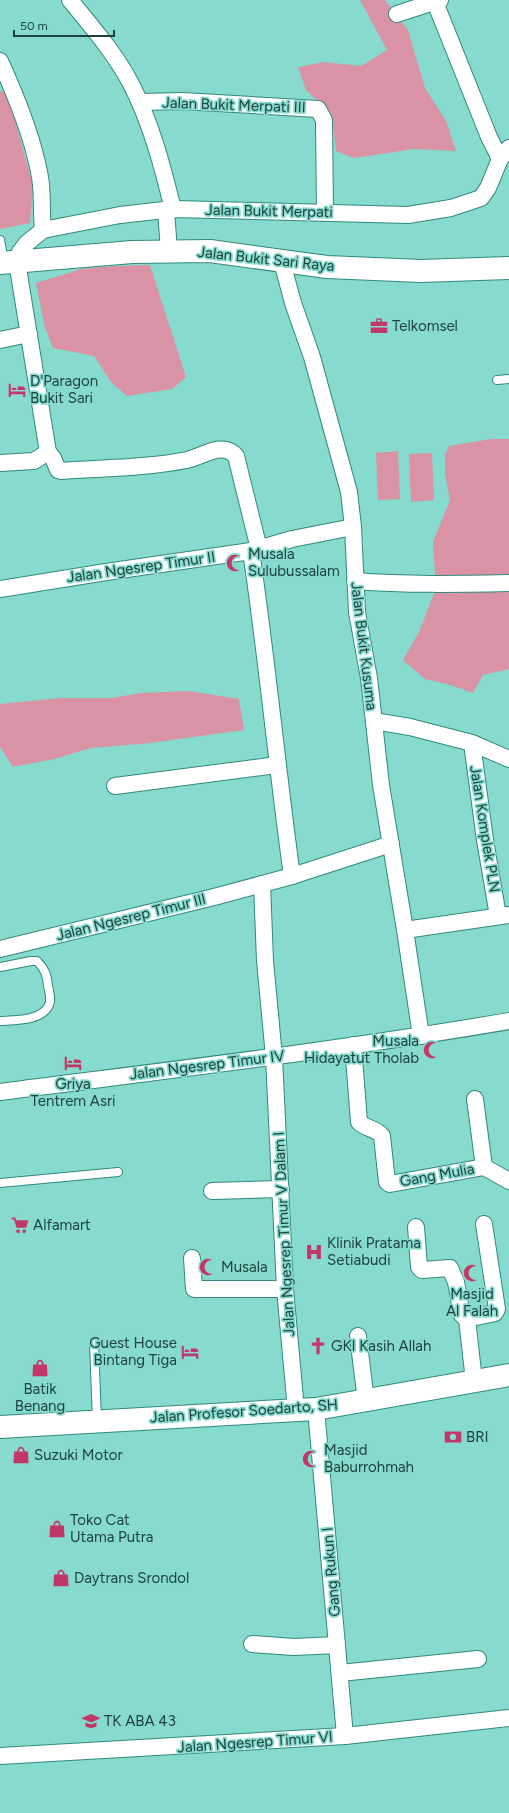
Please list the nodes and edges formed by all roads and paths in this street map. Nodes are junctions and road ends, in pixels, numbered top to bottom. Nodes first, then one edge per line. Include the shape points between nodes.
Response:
1 (70, 0) edge
2 (438, 1) edge
3 (397, 14) dead end
4 (0, 61) edge
5 (140, 102) junction
6 (504, 154) edge
7 (170, 209) junction
8 (324, 212) junction
9 (43, 230) junction
10 (0, 240) edge
11 (170, 251) junction
12 (7, 262) edge
13 (282, 262) junction
14 (509, 268) edge
15 (29, 334) junction
16 (0, 340) edge
17 (497, 380) dead end
18 (509, 380) edge
19 (48, 452) junction
20 (0, 463) edge
21 (352, 527) junction
22 (255, 550) junction
23 (355, 581) junction
24 (509, 583) edge
25 (0, 589) edge
26 (374, 721) junction
27 (472, 743) junction
28 (509, 759) edge
29 (277, 765) junction
30 (115, 786) dead end
31 (391, 844) junction
32 (292, 876) junction
33 (262, 884) junction
34 (504, 915) edge
35 (405, 930) junction
36 (0, 949) edge
37 (0, 967) edge
38 (0, 1021) edge
39 (509, 1021) edge
40 (421, 1036) junction
41 (353, 1046) junction
42 (274, 1057) junction
43 (0, 1092) edge
44 (475, 1099) dead end
45 (484, 1167) junction
46 (118, 1172) dead end
47 (509, 1181) edge
48 (0, 1183) edge
49 (281, 1189) junction
50 (212, 1191) dead end
51 (484, 1224) dead end
52 (416, 1227) dead end
53 (192, 1258) dead end
54 (285, 1289) junction
55 (467, 1319) junction
56 (358, 1336) dead end
57 (94, 1344) dead end
58 (509, 1375) edge
59 (474, 1381) junction
60 (366, 1401) junction
61 (306, 1409) junction
62 (97, 1421) junction
63 (0, 1427) edge
64 (252, 1644) dead end
65 (337, 1645) junction
66 (478, 1660) dead end
67 (340, 1673) junction
68 (509, 1718) edge
69 (345, 1736) junction
70 (0, 1756) edge

1 - 5 street via 111,52
2 - 3 street
2 - 6 street via 489,137
4 - 9 street via 24,116 36,157
5 - 7 street via 154,139
5 - 8 street, Jalan Bukit Merpati III via 183,101 318,108 324,120
6 - 8 street, Jalan Bukit Merpati via 481,198 467,204 408,215
7 - 8 street, Jalan Bukit Merpati
7 - 9 street, Jalan Bukit Merpati via 120,215
7 - 11 street
9 - 12 street, Jalan Bukit Merpati
10 - 12 lane
11 - 12 street, Jalan Bukit Sari Raya
11 - 13 street, Jalan Bukit Sari Raya via 210,251
12 - 15 street
13 - 14 street, Jalan Bukit Sari Raya via 327,267 421,271
13 - 21 street, Jalan Bukit Kusuma via 312,357 349,492
15 - 16 street
15 - 19 street
17 - 18 lane
19 - 20 street via 34,461
19 - 22 street via 61,471 155,465 188,460 222,448 231,451 236,456
21 - 22 street, Jalan Ngesrep Timur II via 292,539
21 - 23 street, Jalan Bukit Kusuma
22 - 25 street, Jalan Ngesrep Timur II
22 - 29 street
23 - 24 street
23 - 26 street, Jalan Bukit Kusuma via 357,612
26 - 27 street via 410,727
26 - 31 street, Jalan Bukit Kusuma
27 - 28 street
27 - 34 street, Jalan Komplek PLN via 485,840
29 - 30 street
29 - 32 street
31 - 32 street, Jalan Ngesrep Timur III
31 - 35 street, Jalan Bukit Kusuma
32 - 33 street, Jalan Ngesrep Timur III
33 - 36 street, Jalan Ngesrep Timur III
33 - 42 street via 265,961
34 - 35 street
35 - 40 street, Jalan Bukit Kusuma
37 - 38 lane via 37,961 46,973 50,997 49,1005 34,1017
39 - 40 street, Jalan Ngesrep Timur IV
40 - 41 street, Jalan Ngesrep Timur IV
41 - 42 street, Jalan Ngesrep Timur IV
41 - 45 street, Gang Mulia via 359,1122 378,1131 382,1136 387,1182 390,1184
42 - 43 street, Jalan Ngesrep Timur IV
42 - 49 street, Jalan Ngesrep Timur V Dalam I
44 - 45 street, Gang Mulia
45 - 47 street, Gang Mulia
46 - 48 lane
49 - 50 street
49 - 54 street, Jalan Ngesrep Timur V Dalam I
51 - 55 street via 497,1309 495,1313
52 - 55 street via 419,1267 422,1270 450,1268 456,1282 462,1315
53 - 54 street via 194,1289
54 - 61 street, Jalan Ngesrep Timur V Dalam I
55 - 59 street
56 - 60 street
57 - 62 lane
58 - 59 street, Jalan Profesor Soedarto, SH
59 - 60 street, Jalan Profesor Soedarto, SH
60 - 61 street, Jalan Profesor Soedarto, SH
61 - 62 street, Jalan Profesor Soedarto, SH
61 - 65 street, Gang Rukun I
62 - 63 street, Jalan Profesor Soedarto, SH
64 - 65 street via 294,1647
65 - 67 street, Gang Rukun I
66 - 67 street
67 - 69 street, Gang Rukun I
68 - 69 street, Jalan Ngesrep Timur VI
69 - 70 street, Jalan Ngesrep Timur VI

